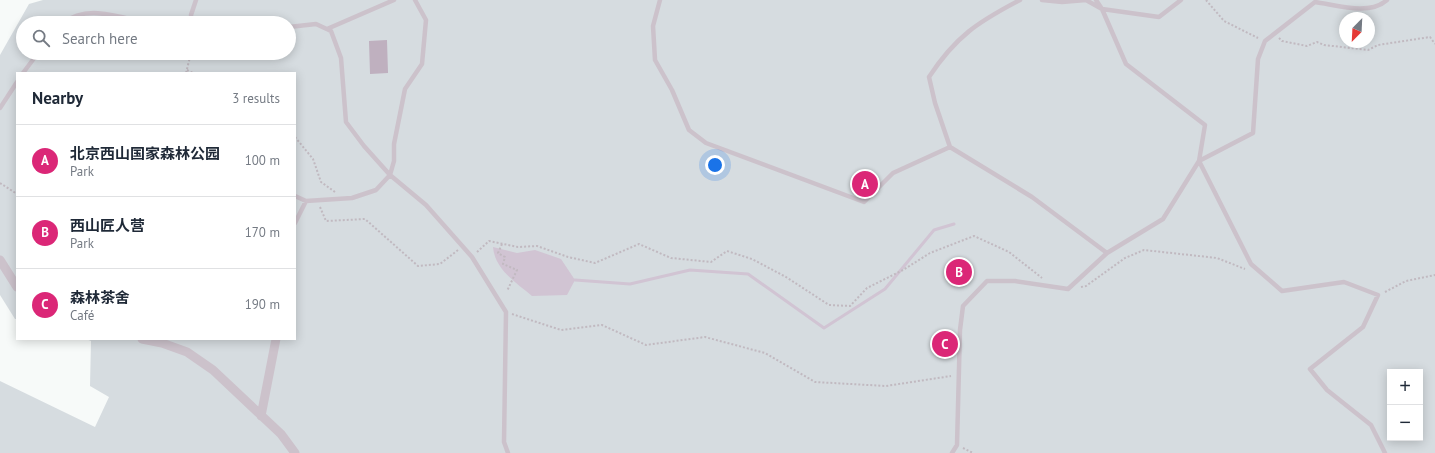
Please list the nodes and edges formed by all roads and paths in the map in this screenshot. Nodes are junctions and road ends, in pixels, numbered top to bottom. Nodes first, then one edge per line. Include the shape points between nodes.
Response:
1 (196, 0) edge
2 (394, 0) edge
3 (415, 0) edge
4 (660, 0) edge
5 (1020, 0) edge
6 (1042, 0) edge
7 (1096, 0) edge
8 (1181, 0) edge
9 (1206, 0) edge
10 (1387, 0) edge
11 (1102, 8) junction
12 (73, 16) edge
13 (108, 16) edge
14 (191, 16) edge
15 (296, 26) edge
16 (327, 29) junction
17 (1274, 34) junction
18 (1265, 41) junction
19 (1435, 44) edge
20 (33, 60) edge
21 (189, 60) edge
22 (24, 72) edge
23 (186, 72) edge
24 (16, 84) edge
25 (0, 108) edge
26 (296, 138) edge
27 (950, 147) junction
28 (1200, 161) junction
29 (390, 175) junction
30 (0, 183) edge
31 (16, 193) edge
32 (296, 196) edge
33 (338, 198) junction
34 (316, 200) junction
35 (306, 201) junction
36 (296, 221) edge
37 (502, 244) junction
38 (462, 246) junction
39 (1107, 253) junction
40 (472, 257) junction
41 (0, 260) edge
42 (1246, 270) dead end
43 (1435, 275) edge
44 (16, 285) edge
45 (1054, 287) junction
46 (1068, 289) junction
47 (507, 291) dead end
48 (1378, 295) junction
49 (506, 312) junction
50 (147, 340) edge
51 (276, 340) edge
52 (959, 375) junction
53 (262, 416) junction
54 (957, 445) junction
55 (295, 453) edge
56 (508, 453) edge
57 (952, 453) edge
58 (973, 453) edge
59 (1385, 453) edge

1 - 14 lane
2 - 16 lane
3 - 29 lane via 426,20 422,64 405,90
4 - 27 lane via 653,26 655,60 672,90 689,130 706,143 864,202 893,173
5 - 27 lane via 986,17 956,41 929,77
6 - 11 lane via 1086,0
7 - 11 lane
8 - 11 lane via 1160,17
9 - 18 path via 1224,21
10 - 17 lane via 1369,9 1315,2
11 - 28 lane via 1126,64 1204,125
12 - 13 lane via 92,13
15 - 16 lane via 316,24
16 - 29 lane via 331,31 341,58 346,122
17 - 18 lane
17 - 19 path via 1282,41 1307,46 1317,42 1368,50 1378,45 1430,37
18 - 28 lane via 1258,60 1253,134
20 - 22 lane
21 - 23 path
24 - 25 lane
26 - 33 path via 313,159 322,182 335,192
27 - 39 lane via 1032,196
28 - 39 lane via 1163,219
28 - 48 lane via 1251,264 1282,291 1344,282
29 - 33 lane via 376,190 352,198
29 - 38 lane via 426,206
30 - 31 path
32 - 35 lane
33 - 34 lane
34 - 35 lane
34 - 38 path via 326,221 365,219 418,266 440,264
35 - 36 lane
37 - 40 path via 489,241
37 - 45 path via 518,247 537,246 595,263 639,244 671,258 711,262 727,251 758,262 829,305 850,306 867,288 930,253 974,236 1009,252
37 - 47 path via 498,253 505,257 503,264 517,270
38 - 40 lane
39 - 46 lane
40 - 49 lane
41 - 44 street
42 - 46 path via 1217,258 1144,250 1125,258 1086,286
43 - 48 path via 1406,282
45 - 46 lane
45 - 52 lane via 1015,281 987,281 963,306
48 - 59 lane via 1362,327 1310,369 1327,390 1371,425
49 - 52 path via 561,330 602,325 646,344 705,337 765,353 815,382 886,386
49 - 56 lane via 504,442
50 - 53 street via 187,352 213,370
51 - 53 street
52 - 54 lane
53 - 55 street via 281,434
54 - 57 lane
54 - 58 path

